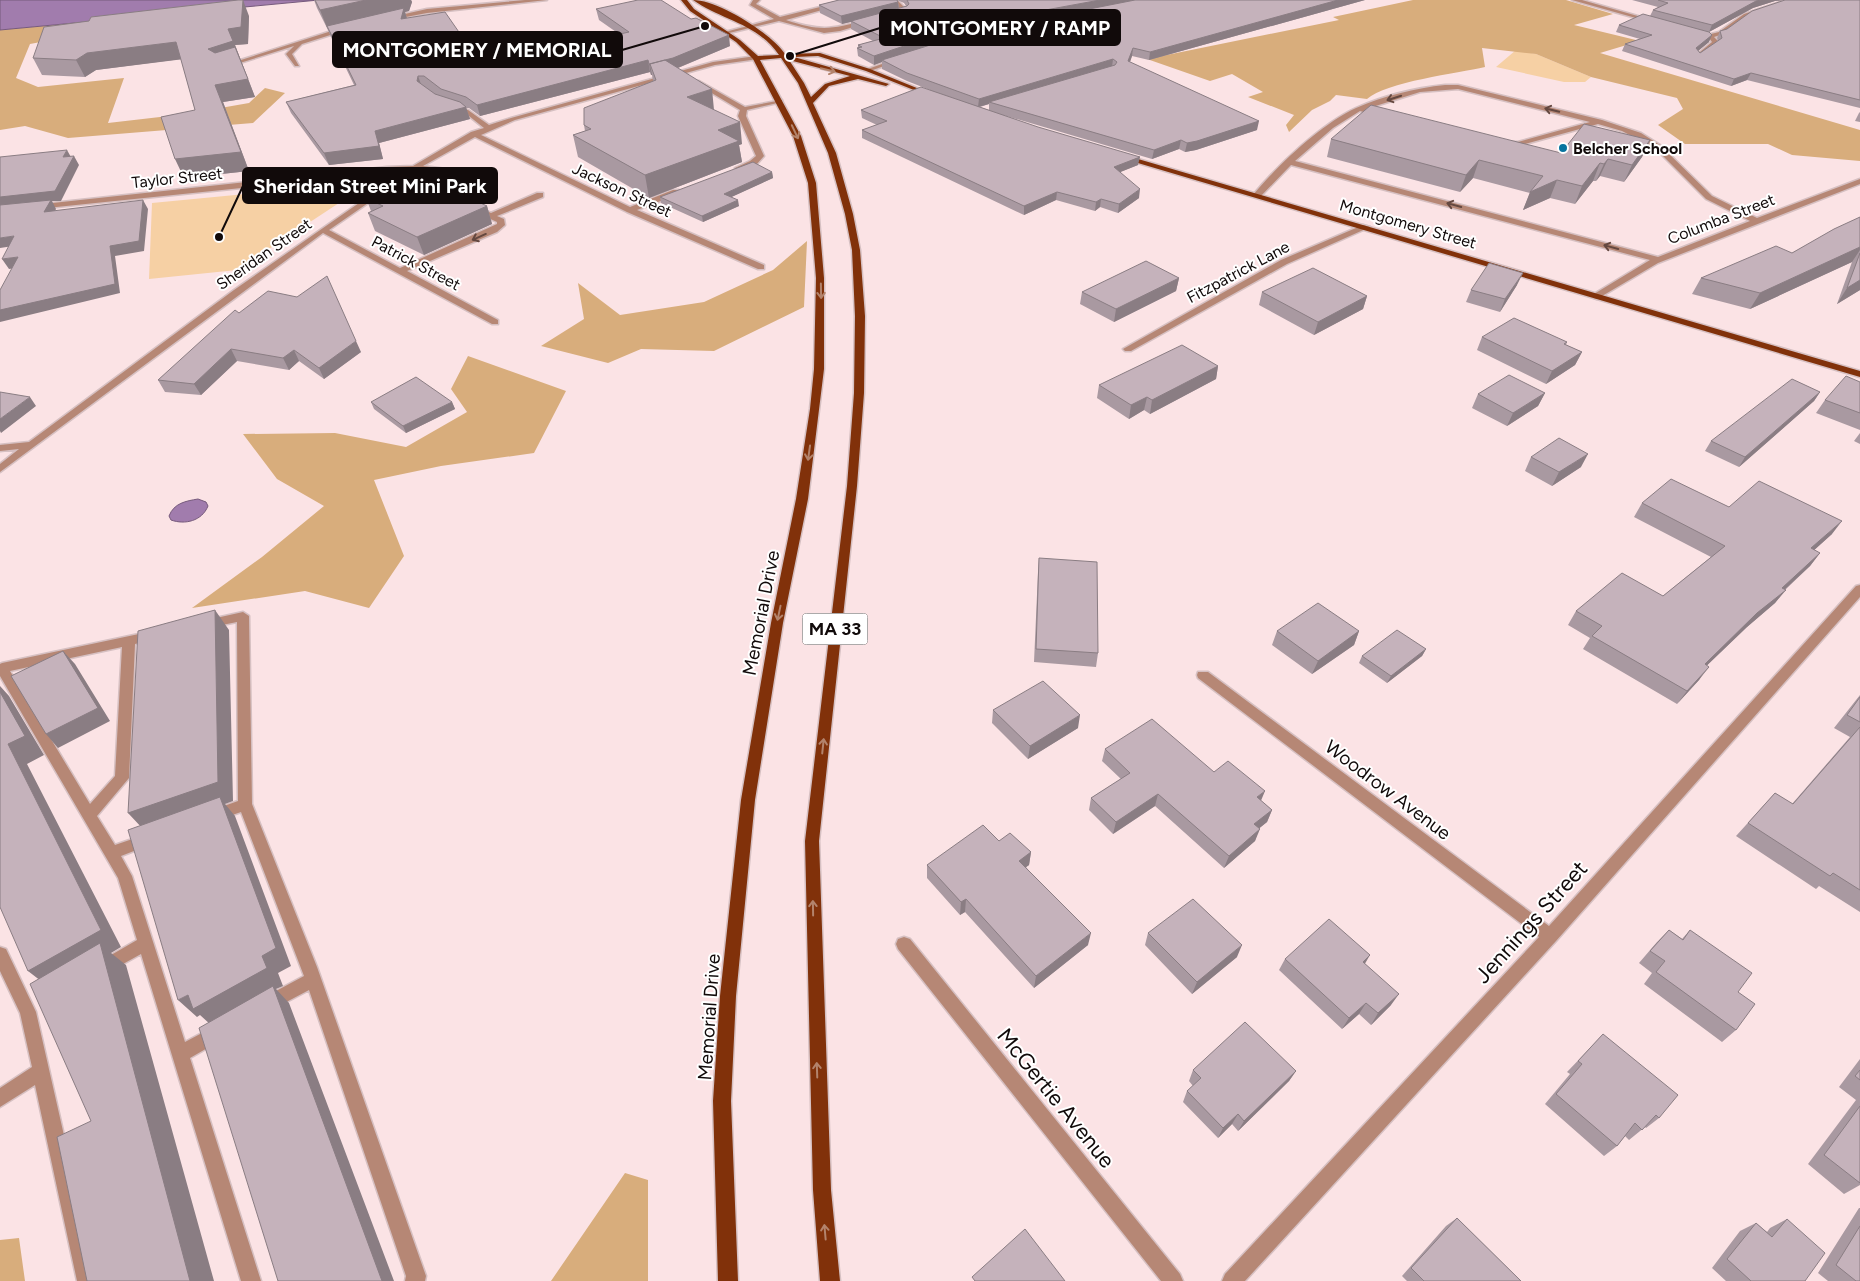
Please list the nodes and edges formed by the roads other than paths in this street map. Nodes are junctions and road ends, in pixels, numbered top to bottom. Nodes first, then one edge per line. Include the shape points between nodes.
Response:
1 (544, 0) edge
2 (684, 0) edge
3 (696, 0) edge
4 (757, 0) edge
5 (855, 0) edge
6 (894, 0) edge
7 (1575, 0) edge
8 (1792, 0) edge
9 (720, 10) junction
10 (699, 15) junction
11 (888, 17) edge
12 (781, 19) junction
13 (383, 20) edge
14 (878, 20) edge
15 (1663, 24) edge
16 (354, 27) edge
17 (752, 27) junction
18 (727, 33) junction
19 (1700, 34) edge
20 (1709, 36) junction
21 (311, 39) junction
22 (782, 56) junction
23 (1697, 56) edge
24 (756, 58) junction
25 (903, 58) edge
26 (297, 65) dead end
27 (220, 67) edge
28 (868, 70) junction
29 (682, 74) junction
30 (858, 77) junction
31 (780, 101) junction
32 (811, 101) junction
33 (442, 103) edge
34 (744, 109) junction
35 (1359, 109) junction
36 (1388, 116) edge
37 (1599, 122) junction
38 (487, 127) junction
39 (474, 134) junction
40 (1494, 143) edge
41 (1117, 154) edge
42 (1290, 162) junction
43 (417, 168) junction
44 (735, 170) edge
45 (469, 174) dead end
46 (1860, 181) edge
47 (682, 190) edge
48 (540, 195) dead end
49 (1257, 195) junction
50 (464, 204) edge
51 (32, 208) edge
52 (630, 210) junction
53 (491, 216) junction
54 (1756, 221) junction
55 (1366, 227) junction
56 (323, 230) junction
57 (1659, 260) junction
58 (761, 266) dead end
59 (400, 271) junction
60 (1597, 296) junction
61 (495, 322) dead end
62 (1128, 349) dead end
63 (1860, 374) edge
64 (31, 445) junction
65 (0, 448) edge
66 (0, 469) edge
67 (1860, 589) edge
68 (196, 626) edge
69 (167, 633) edge
70 (129, 641) junction
71 (1, 669) edge
72 (1203, 675) dead end
73 (245, 804) junction
74 (89, 815) junction
75 (200, 820) edge
76 (165, 833) edge
77 (111, 853) junction
78 (1550, 936) junction
79 (146, 943) junction
80 (904, 944) dead end
81 (0, 954) edge
82 (95, 972) edge
83 (313, 979) junction
84 (45, 1002) edge
85 (28, 1012) junction
86 (255, 1012) edge
87 (230, 1026) edge
88 (180, 1054) junction
89 (40, 1071) junction
90 (0, 1098) edge
91 (87, 1281) edge
92 (251, 1281) edge
93 (415, 1281) edge
94 (728, 1281) edge
95 (830, 1281) edge
96 (1174, 1281) edge
97 (1232, 1281) edge

1 - 13 street via 427,11
2 - 10 main road, Memorial Drive / MA 33
3 - 9 main road, MA 33
4 - 12 street via 752,4 754,6
5 - 12 street
6 - 11 street via 904,12
7 - 15 street
8 - 20 street via 1746,15 1721,33
9 - 10 main road
9 - 17 main road, MA 33
10 - 18 main road, Memorial Drive / MA 33
12 - 14 street via 826,32
12 - 17 street
16 - 21 street
17 - 18 street
17 - 22 main road, MA 33 via 776,46
18 - 24 main road, Memorial Drive / MA 33
19 - 20 street
20 - 23 street via 1716,42
21 - 26 street via 293,48 289,54
21 - 27 street
22 - 24 main road
22 - 28 main road via 818,54
22 -> 30 main road
22 - 32 main road, MA 33
24 - 29 street, Sheridan Street via 735,67
24 - 31 main road, Memorial Drive / MA 33
25 - 28 street
28 - 30 main road via 940,99
29 - 34 street
29 - 38 street, Sheridan Street
30 - 32 main road via 828,86
31 - 34 street
31 -> 94 main road, Memorial Drive / MA 33 via 798,136 812,183 820,278 819,370 802,499 758,730 738,889 722,1101
95 -> 32 main road, MA 33 via 817,1075 812,841 852,486 859,394 860,316 856,250 849,214 832,153
33 - 38 street via 466,111
34 - 44 street via 742,116 760,156 753,163
35 - 36 street
37 -> 35 street via 1444,86 1412,92
35 - 42 street via 1344,116
37 - 40 street via 1518,144
37 - 54 street via 1654,141 1696,187 1725,207
38 - 39 street, Sheridan Street
39 - 43 street, Sheridan Street
39 - 52 street, Jackson Street
41 - 49 main road, Montgomery Street
42 - 49 street
57 -> 42 street
43 - 45 street, Taylor Street
43 - 51 street, Taylor Street
43 - 56 street, Sheridan Street via 407,178
46 - 54 street, Columba Street
47 - 52 street
48 - 53 street
49 - 55 main road, Montgomery Street
50 - 53 street
52 - 58 street, Jackson Street
53 -> 59 street via 501,221 494,230
54 - 57 street, Columba Street
55 - 60 main road, Montgomery Street
55 - 62 street, Fitzpatrick Lane via 1284,262
56 - 59 street, Patrick Street
56 - 64 street, Sheridan Street via 222,301
57 - 60 street, Columba Street
59 - 61 street, Patrick Street
60 - 63 main road, Montgomery Street
64 - 65 street
64 - 66 street, Sheridan Street
67 - 78 street, Jennings Street
68 - 73 street via 243,616
69 - 70 street
70 - 71 street
70 - 74 street via 122,778
71 - 74 street
72 - 78 street, Woodrow Avenue
73 - 75 street
73 - 83 street
74 - 77 street
76 - 77 street
77 - 79 street via 125,876
78 - 97 street, Jennings Street
79 - 82 street
79 - 88 street
80 - 96 street, McGertie Avenue
81 - 85 street
83 - 86 street
83 - 93 street via 413,1266
84 - 85 street
85 - 89 street
87 - 88 street
88 - 92 street
89 - 90 street
89 - 91 street

